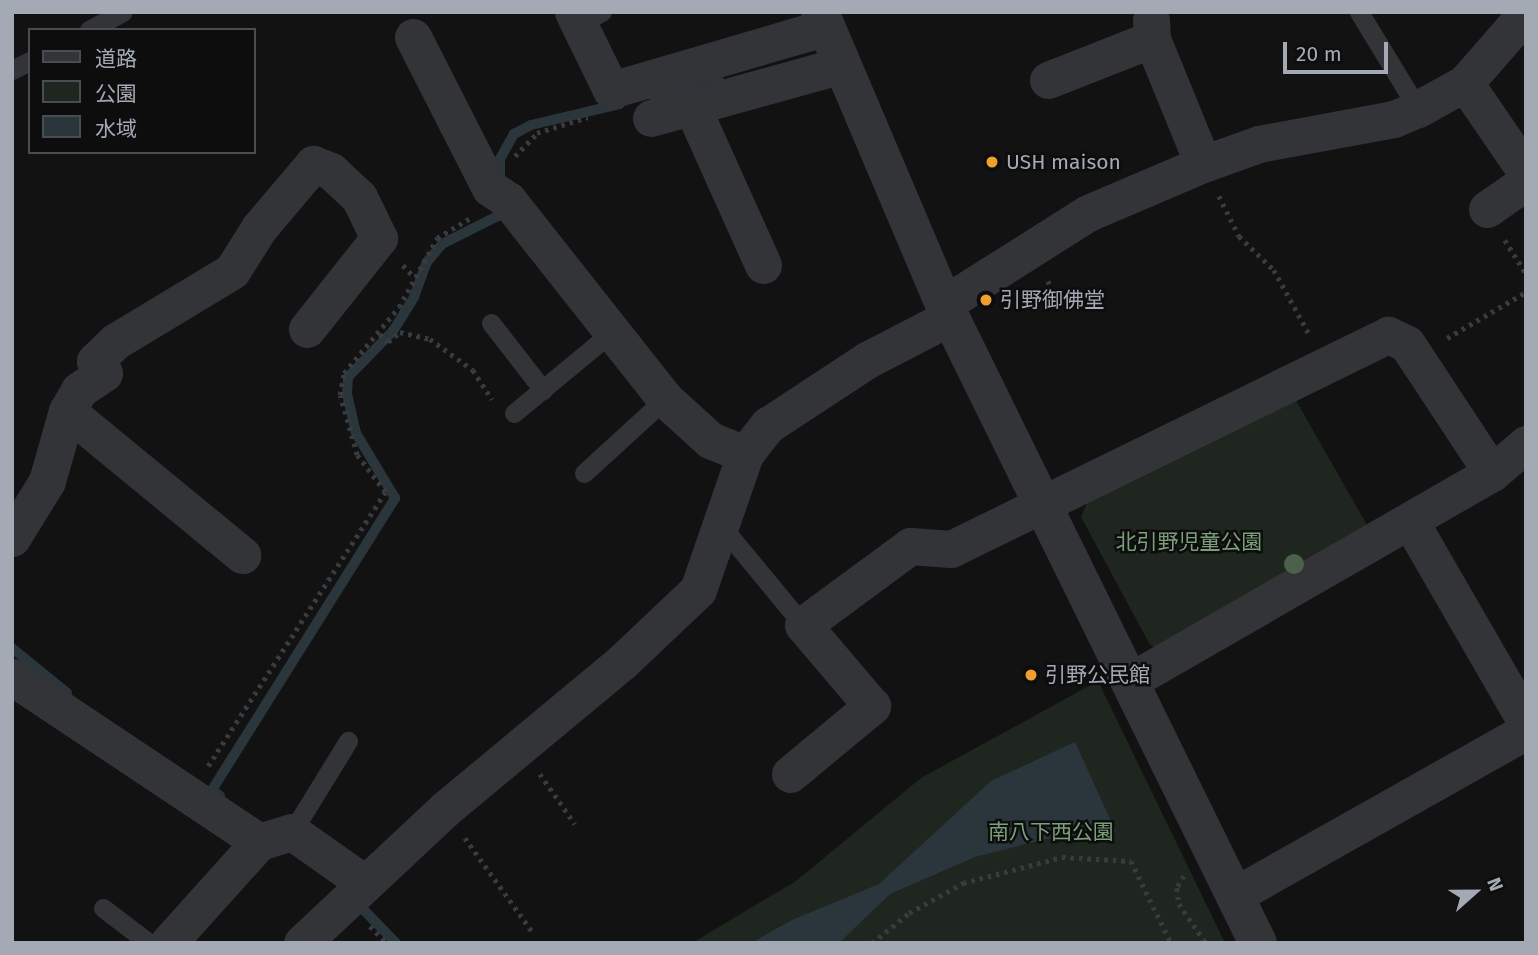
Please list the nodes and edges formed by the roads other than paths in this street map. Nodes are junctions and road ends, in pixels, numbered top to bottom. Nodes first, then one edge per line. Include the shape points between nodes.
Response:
1 (123, 12) edge
2 (1359, 12) edge
3 (1526, 13) edge
4 (585, 16) edge
5 (823, 20) edge
6 (93, 28) edge
7 (413, 37) dead end
8 (28, 62) edge
9 (842, 65) junction
10 (12, 70) edge
11 (1048, 80) dead end
12 (1465, 83) junction
13 (693, 109) junction
14 (1418, 109) junction
15 (651, 118) dead end
16 (1203, 164) junction
17 (1526, 172) edge
18 (1526, 182) edge
19 (1487, 209) dead end
20 (763, 265) dead end
21 (947, 310) junction
22 (491, 323) dead end
23 (307, 329) dead end
24 (612, 332) junction
25 (543, 390) junction
26 (665, 398) junction
27 (67, 411) junction
28 (514, 413) dead end
29 (1526, 444) edge
30 (745, 454) junction
31 (584, 473) dead end
32 (1492, 473) junction
33 (1042, 505) junction
34 (1410, 521) junction
35 (719, 523) junction
36 (12, 538) edge
37 (243, 555) dead end
38 (803, 625) junction
39 (12, 677) edge
40 (1130, 681) junction
41 (1526, 722) edge
42 (1526, 731) edge
43 (348, 741) dead end
44 (790, 774) dead end
45 (276, 837) junction
46 (363, 882) junction
47 (1235, 895) junction
48 (103, 908) dead end
49 (149, 943) edge
50 (168, 943) edge
51 (302, 943) edge
52 (1258, 943) edge

1 - 6 lane
2 - 14 lane
3 - 12 street
4 - 5 street via 611,90
5 - 9 street
7 - 24 street via 499,194
8 - 10 lane
9 - 13 street
9 - 21 street
11 - 16 street via 1151,29
12 - 14 street
12 - 17 street
13 - 15 street
13 - 20 street
14 - 16 street via 1394,119 1259,144
16 - 21 street via 1088,213
18 - 19 street
21 - 30 street via 779,418
21 - 33 street
22 - 25 lane
23 - 27 street via 379,238 359,197 331,172 313,164 259,228 232,271 196,297 116,341 95,361 104,373 79,390
24 - 25 lane
24 - 26 street
25 - 28 lane
26 - 30 street via 710,440
26 - 31 lane
27 - 36 street via 47,481
27 - 37 street
29 - 32 street
30 - 35 street
32 - 33 street via 1407,344 1388,335
32 - 34 street
33 - 38 street via 951,549 911,546
33 - 40 street
34 - 40 street
34 - 41 street
35 - 38 lane
35 - 46 street via 698,590 622,662
38 - 44 street via 872,706
39 - 45 street
40 - 47 street
42 - 47 street
43 - 45 lane
45 - 46 street
45 - 50 street
46 - 51 street
47 - 52 street
48 - 49 lane

